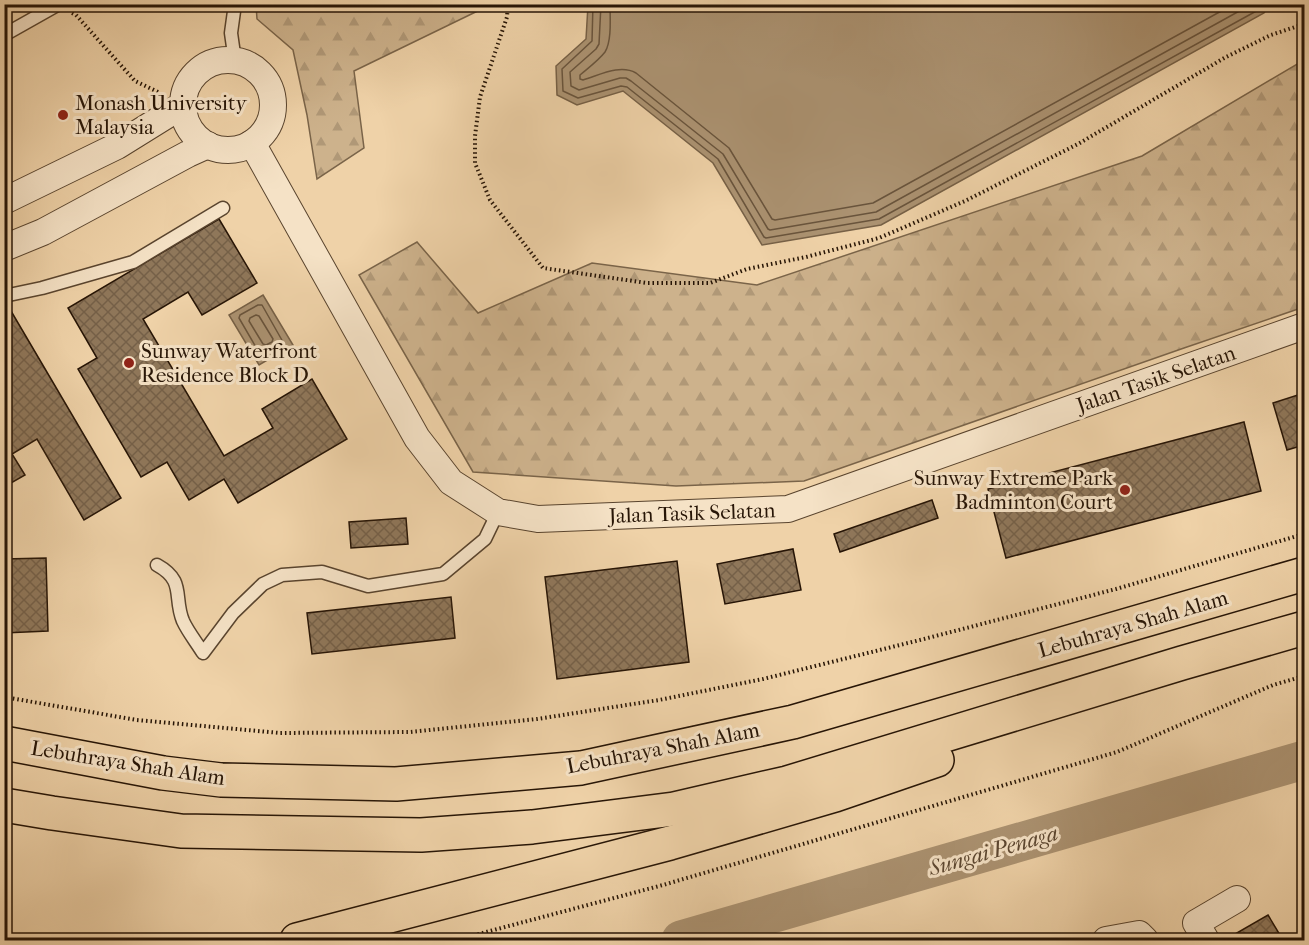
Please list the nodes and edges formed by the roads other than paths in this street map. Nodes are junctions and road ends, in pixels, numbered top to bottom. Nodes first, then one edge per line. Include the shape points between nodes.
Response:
1 (59, 4) edge
2 (235, 4) edge
3 (4, 35) edge
4 (234, 60) junction
5 (183, 105) junction
6 (252, 143) junction
7 (208, 145) junction
8 (4, 201) edge
9 (223, 208) dead end
10 (4, 248) edge
11 (4, 296) edge
12 (1305, 326) edge
13 (498, 512) junction
14 (157, 565) dead end
15 (1305, 574) edge
16 (1305, 628) edge
17 (1182, 663) junction
18 (12, 743) edge
19 (4, 805) edge
20 (1237, 899) dead end
21 (1142, 937) edge
22 (297, 940) edge
23 (1106, 940) edge
24 (1206, 940) edge

1 - 3 lane
2 - 4 lane via 231,33
4 - 5 street via 220,60 193,76
4 - 6 street via 250,65 262,75 274,103 264,132
5 - 7 street via 190,129
5 - 8 street via 117,146
6 - 7 street via 223,149
6 - 13 street, Jalan Tasik Selatan via 417,438 451,482
7 - 10 street via 43,232
9 - 11 lane via 133,262
12 - 13 street, Jalan Tasik Selatan via 788,509 538,519
13 - 14 lane via 485,539 443,574 368,586 322,572 282,575 263,584 203,653 183,620 176,582
15 - 18 highway, Lebuhraya Shah Alam via 794,722 581,768 396,784 221,780 163,773
16 - 17 highway
17 - 19 highway via 787,783 674,809 532,827 421,835 181,831
17 - 22 highway via 967,749 835,795 658,846
20 - 24 street via 1196,923
21 - 23 street

